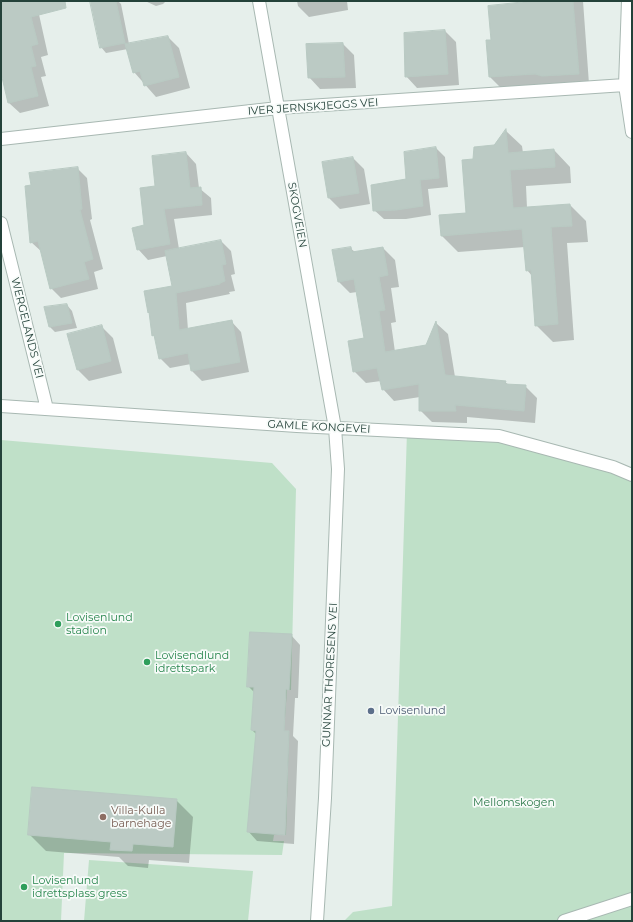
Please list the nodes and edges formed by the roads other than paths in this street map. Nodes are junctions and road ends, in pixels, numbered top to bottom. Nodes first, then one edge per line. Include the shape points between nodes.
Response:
1 (258, 1) edge
2 (628, 1) edge
3 (625, 85) junction
4 (278, 108) junction
5 (632, 132) edge
6 (1, 139) edge
7 (1, 223) edge
8 (1, 406) edge
9 (47, 409) junction
10 (335, 428) junction
11 (632, 475) edge
12 (632, 899) edge
13 (317, 921) edge
14 (564, 921) edge

1 - 4 street, SKOGVEIEN
2 - 3 street
3 - 4 street, IVER JERNSKJEGGS VEI
3 - 5 street
4 - 6 street, IVER JERNSKJEGGS VEI
4 - 10 street, SKOGVEIEN
7 - 9 street, WERGELANDS VEI
8 - 9 street, GAMLE KONGEVEI
9 - 10 street, GAMLE KONGEVEI
10 - 11 street, GAMLE KONGEVEI via 499,436 612,467
10 - 13 street, GUNNAR THORESENS VEI via 339,484
12 - 14 street

